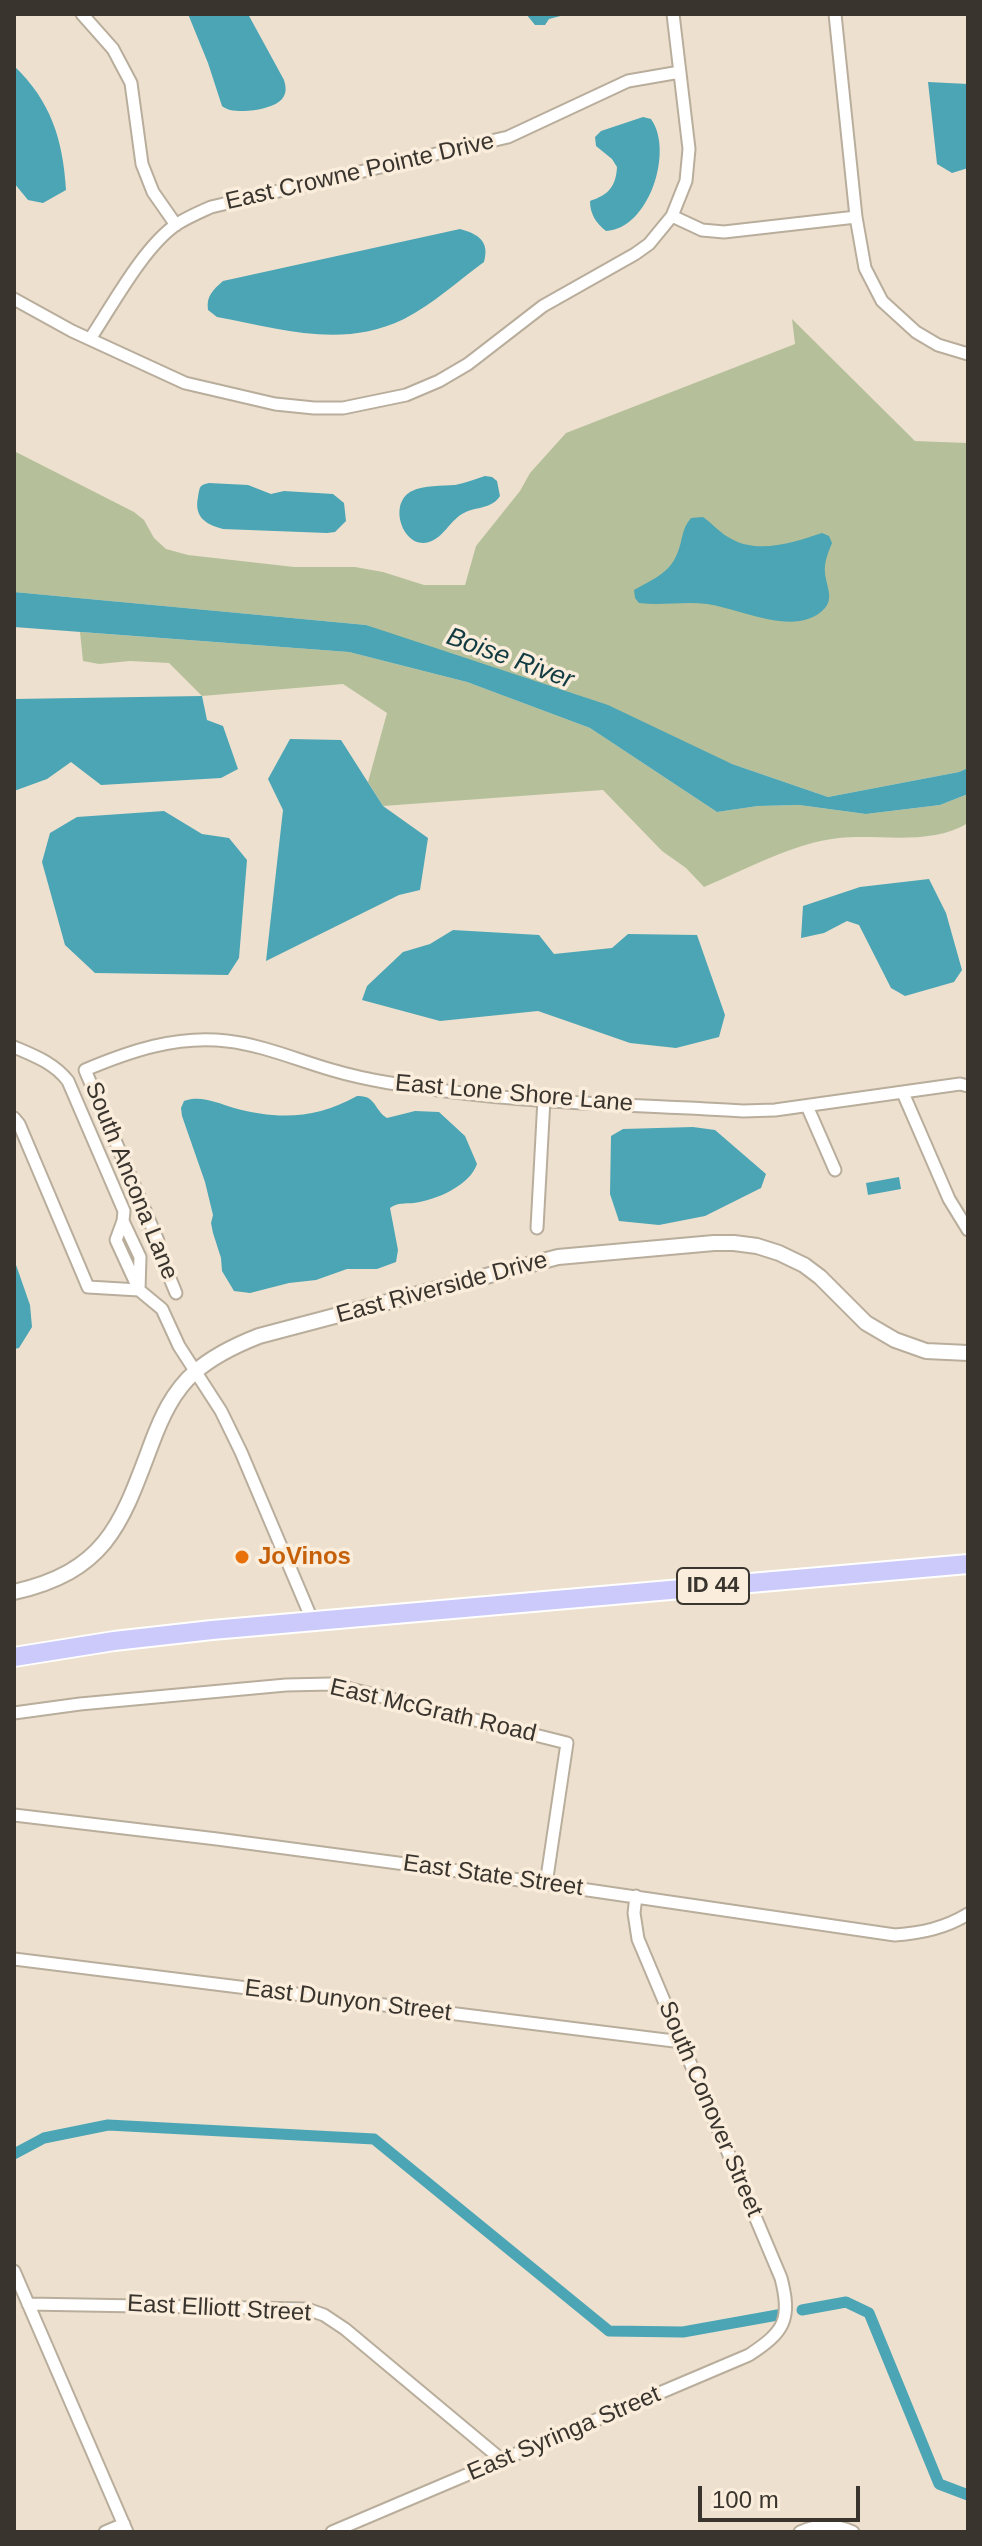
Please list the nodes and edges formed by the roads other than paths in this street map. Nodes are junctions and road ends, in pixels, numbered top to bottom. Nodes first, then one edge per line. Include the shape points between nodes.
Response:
1 (82, 14) edge
2 (673, 14) edge
3 (835, 14) edge
4 (680, 72) junction
5 (672, 216) junction
6 (856, 217) junction
7 (176, 225) junction
8 (14, 299) edge
9 (90, 339) junction
10 (968, 354) edge
11 (14, 1047) edge
12 (85, 1070) joint
13 (968, 1086) edge
14 (903, 1093) junction
15 (544, 1099) junction
16 (807, 1106) junction
17 (14, 1118) edge
18 (835, 1170) dead end
19 (537, 1228) dead end
20 (968, 1230) edge
21 (139, 1290) junction
22 (176, 1293) dead end
23 (968, 1353) edge
24 (195, 1372) junction
25 (968, 1564) edge
26 (14, 1592) edge
27 (313, 1622) junction
28 (14, 1657) edge
29 (14, 1713) edge
30 (14, 1815) edge
31 (546, 1884) junction
32 (636, 1896) junction
33 (968, 1914) edge
34 (14, 1959) edge
35 (682, 2042) junction
36 (14, 2271) edge
37 (28, 2304) junction
38 (784, 2321) joint
39 (502, 2460) junction
40 (125, 2528) edge
41 (105, 2532) edge
42 (332, 2532) edge
43 (800, 2532) edge
44 (853, 2532) edge

1 - 7 street via 113,49 131,83 142,164 153,192
2 - 4 street
3 - 6 street
4 - 5 street via 689,149 686,181
4 - 7 street, East Crowne Pointe Drive via 628,81 508,137 211,207
5 - 6 street via 702,230 724,232
5 - 9 street via 649,244 543,306 468,364 406,395 374,403 314,408 223,393 185,383
6 - 10 street via 865,268 882,301 916,332
7 - 9 street, East Crowne Pointe Drive via 147,254
8 - 9 street
11 - 21 street via 44,1060 68,1081 124,1211 116,1240
12 - 15 street, East Lone Shore Lane via 158,1044 225,1041 391,1084
12 - 22 street, South Ancona Lane
13 - 14 street, East Lone Shore Lane
14 - 16 street, East Lone Shore Lane
14 - 20 street
15 - 16 street, East Lone Shore Lane via 743,1111
15 - 19 street
16 - 18 street
17 - 21 street via 88,1287
21 - 24 street via 162,1309
23 - 24 street, East Riverside Drive via 906,1345 866,1323 804,1265 757,1246 714,1243 558,1257 259,1336
24 - 26 street, East Riverside Drive via 162,1417 114,1531 68,1573
24 - 27 street via 241,1452
25 - 27 highway, ID 44
27 - 28 highway, ID 44 via 147,1637
29 - 31 street, East McGrath Road via 331,1684 567,1743
30 - 31 street, East State Street
31 - 32 street, East State Street
32 - 33 street, East State Street via 895,1935 932,1930
32 - 35 street, South Conover Street via 638,1939
34 - 35 street, East Dunyon Street
35 - 38 street, South Conover Street via 781,2278
36 - 37 street
37 - 39 street, East Elliott Street via 307,2309 345,2329
37 - 40 street
38 - 39 street, East Syringa Street via 772,2340 749,2355
39 - 42 street, East Syringa Street
40 - 41 street
43 - 44 street via 820,2526

